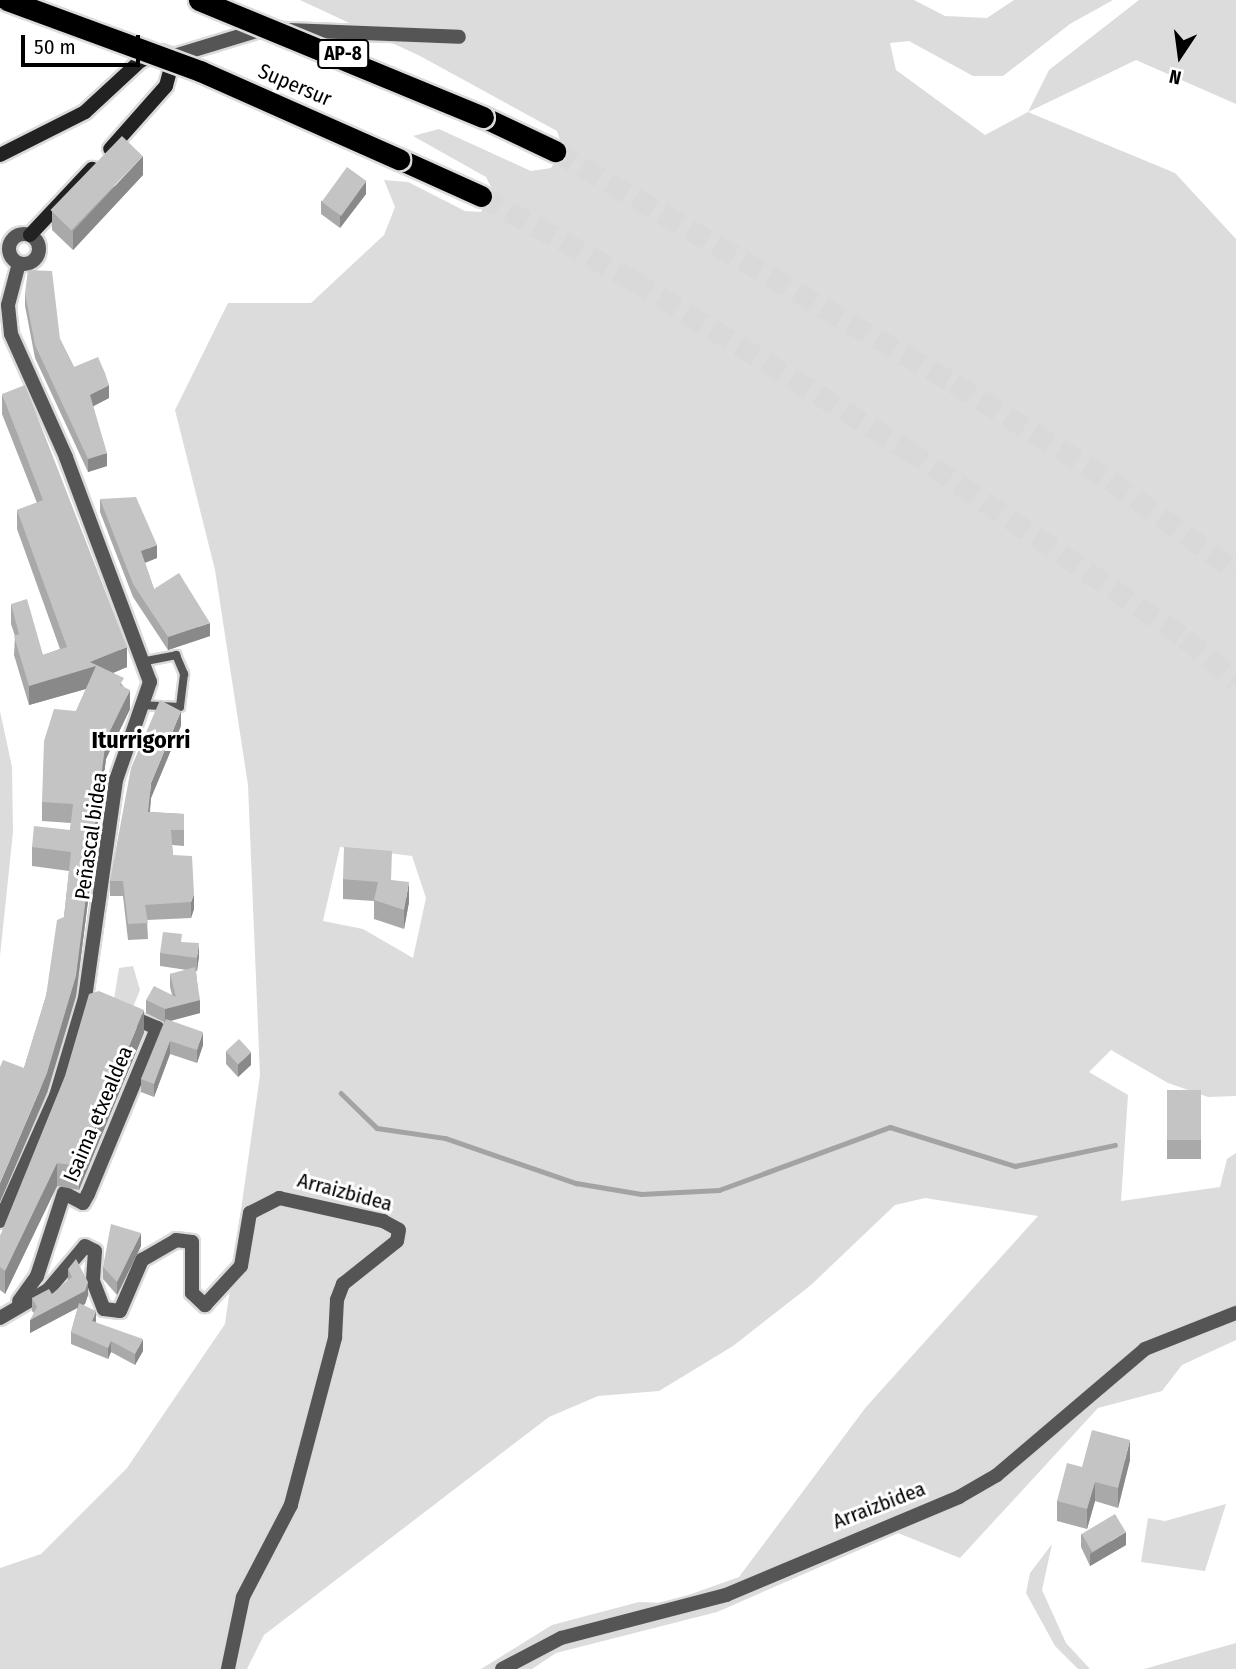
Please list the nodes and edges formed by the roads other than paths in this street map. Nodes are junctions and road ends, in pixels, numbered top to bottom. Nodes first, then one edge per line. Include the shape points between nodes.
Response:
1 (7, 0) edge
2 (199, 0) edge
3 (459, 37) dead end
4 (174, 56) junction
5 (555, 151) tunnel mouth
6 (0, 155) edge
7 (481, 196) tunnel mouth
8 (30, 235) junction
9 (19, 263) junction
10 (146, 661) junction
11 (146, 705) junction
12 (96, 1005) junction
13 (0, 1221) edge
14 (19, 1301) dead end
15 (1236, 1313) edge
16 (0, 1318) edge
17 (228, 1669) edge
18 (502, 1669) edge

1 - 7 highway, Supersur, bridge via 200,71
2 - 5 highway, AP-8, bridge
3 - 4 street via 275,29 225,37
4 - 6 street via 161,52 140,61 85,112
4 - 8 street via 166,86
8 - 9 street via 38,252 29,263
8 - 9 street via 10,243
9 - 10 street, Peñascal bidea via 8,305 11,334
10 - 11 street, Peñascal bidea
10 - 11 lane via 176,655 184,674 180,708
11 - 12 street, Peñascal bidea via 116,780 98,942
12 - 13 street, Peñascal bidea
12 - 14 street, Isaima etxealdea via 157,1028 88,1194 83,1203 64,1194 37,1276
15 - 18 street, Arraizbidea via 1145,1349 997,1475 959,1497 726,1595 561,1637
16 - 17 street, Arraizbidea via 48,1290 85,1246 95,1251 93,1280 104,1310 120,1311 142,1260 176,1240 192,1242 192,1293 205,1305 241,1266 250,1213 279,1198 383,1221 399,1230 397,1241 344,1284 337,1300 335,1338 291,1505 243,1597

